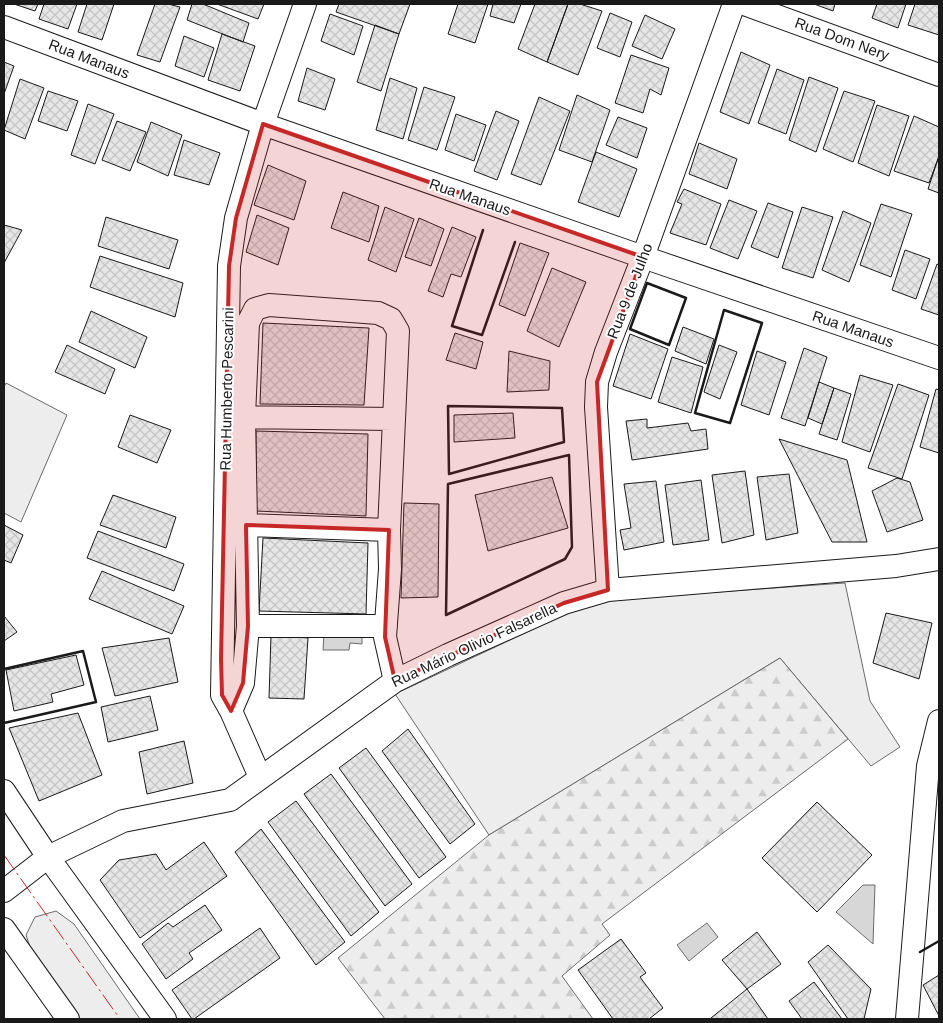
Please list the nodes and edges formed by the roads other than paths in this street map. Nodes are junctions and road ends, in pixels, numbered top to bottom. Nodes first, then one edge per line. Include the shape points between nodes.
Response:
1 (305, 4) edge
2 (734, 4) edge
3 (744, 4) edge
4 (4, 27) edge
5 (939, 75) edge
6 (263, 124) junction
7 (643, 257) junction
8 (939, 358) edge
9 (244, 417) junction
10 (393, 419) junction
11 (246, 525) junction
12 (389, 530) junction
13 (939, 559) edge
14 (608, 590) junction
15 (248, 626) junction
16 (386, 626) junction
17 (395, 681) junction
18 (231, 711) junction
19 (939, 721) edge
20 (934, 762) edge
21 (260, 777) junction
22 (4, 791) edge
23 (48, 857) junction
24 (4, 891) edge
25 (4, 929) edge
26 (68, 1019) edge
27 (165, 1019) edge
28 (907, 1019) edge

1 - 6 street, Rua Humberto Pescarini
2 - 7 street, Rua 9 de Julho
3 - 5 street, Rua Dom Nery
4 - 6 street, Rua Manaus
6 - 7 street, Rua Manaus
6 - 18 street, Rua Humberto Pescarini via 236,218 229,266 221,659 222,695
7 - 8 street, Rua Manaus
7 - 14 street, Rua 9 de Julho via 597,382
9 - 10 street
9 - 10 street via 248,323 256,309 269,305 378,312 392,319 398,331
9 - 11 street
10 - 12 street
11 - 12 street
11 - 15 street
12 - 16 street
13 - 14 street, Rua Mário Olivio Falsarella via 896,566
14 - 17 street, Rua Mário Olivio Falsarella via 564,603
15 - 16 street
15 - 18 street via 243,683
16 - 17 street via 385,638
17 - 21 street, Rua Mário Olivio Falsarella
18 - 21 street, Rua Humberto Pescarini
19 - 20 street
20 - 28 street
21 - 23 street, Rua Mário Olivio Falsarella via 230,800 123,820
22 - 23 street
23 - 24 street, Rua Mário Olivio Falsarella
23 - 27 street
25 - 26 street

